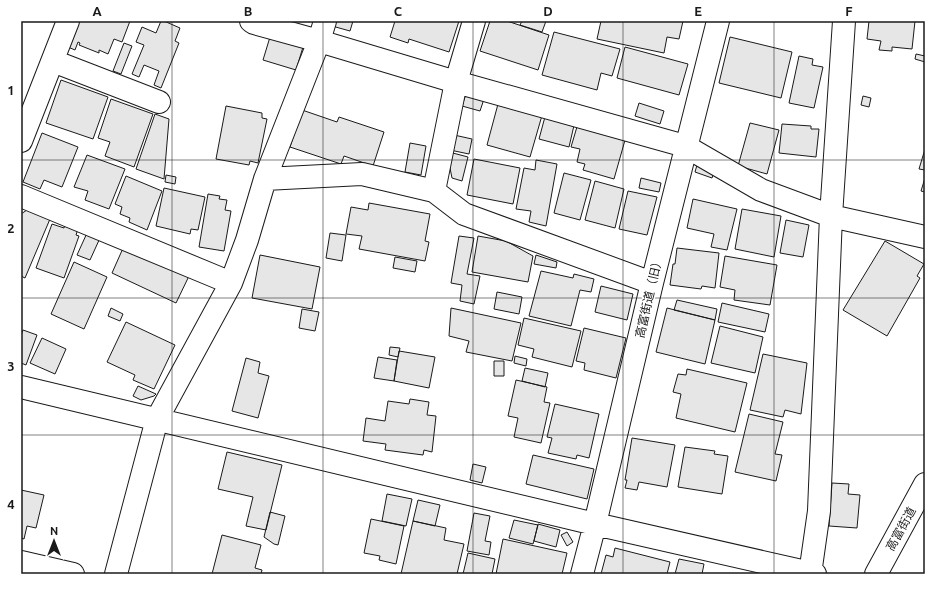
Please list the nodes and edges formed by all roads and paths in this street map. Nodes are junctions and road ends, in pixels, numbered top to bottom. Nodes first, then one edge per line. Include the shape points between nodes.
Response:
1 (68, 21) edge
2 (251, 21) edge
3 (474, 21) edge
4 (718, 21) edge
5 (844, 21) edge
6 (322, 31) edge
7 (53, 61) junction
8 (456, 82) junction
9 (159, 102) dead end
10 (21, 140) edge
11 (685, 146) junction
12 (265, 179) junction
13 (434, 191) junction
14 (21, 196) edge
15 (831, 216) junction
16 (925, 237) edge
17 (231, 283) junction
18 (652, 283) junction
19 (21, 387) edge
20 (157, 419) junction
21 (925, 484) edge
22 (596, 524) junction
23 (21, 562) edge
24 (812, 573) edge
25 (73, 574) edge
26 (116, 574) edge
27 (582, 574) edge
28 (876, 574) edge

1 - 7 street
2 - 6 street
3 - 8 street
4 - 11 street, 高富街道（旧）
5 - 15 street
6 - 8 street
6 - 12 street
7 - 9 street
7 - 10 street
8 - 11 street
8 - 13 street
11 - 15 street via 761,190
11 - 18 street, 高富街道（旧）
12 - 13 street via 362,174
12 - 17 street
13 - 18 street via 464,214
14 - 17 street
15 - 16 street
15 - 24 street via 819,511
17 - 20 street
18 - 22 street, 高富街道（旧）
19 - 20 street
20 - 22 street
20 - 26 street
21 - 28 street, 高富街道
22 - 24 street
22 - 27 street, 高富街道（旧）
23 - 25 street

